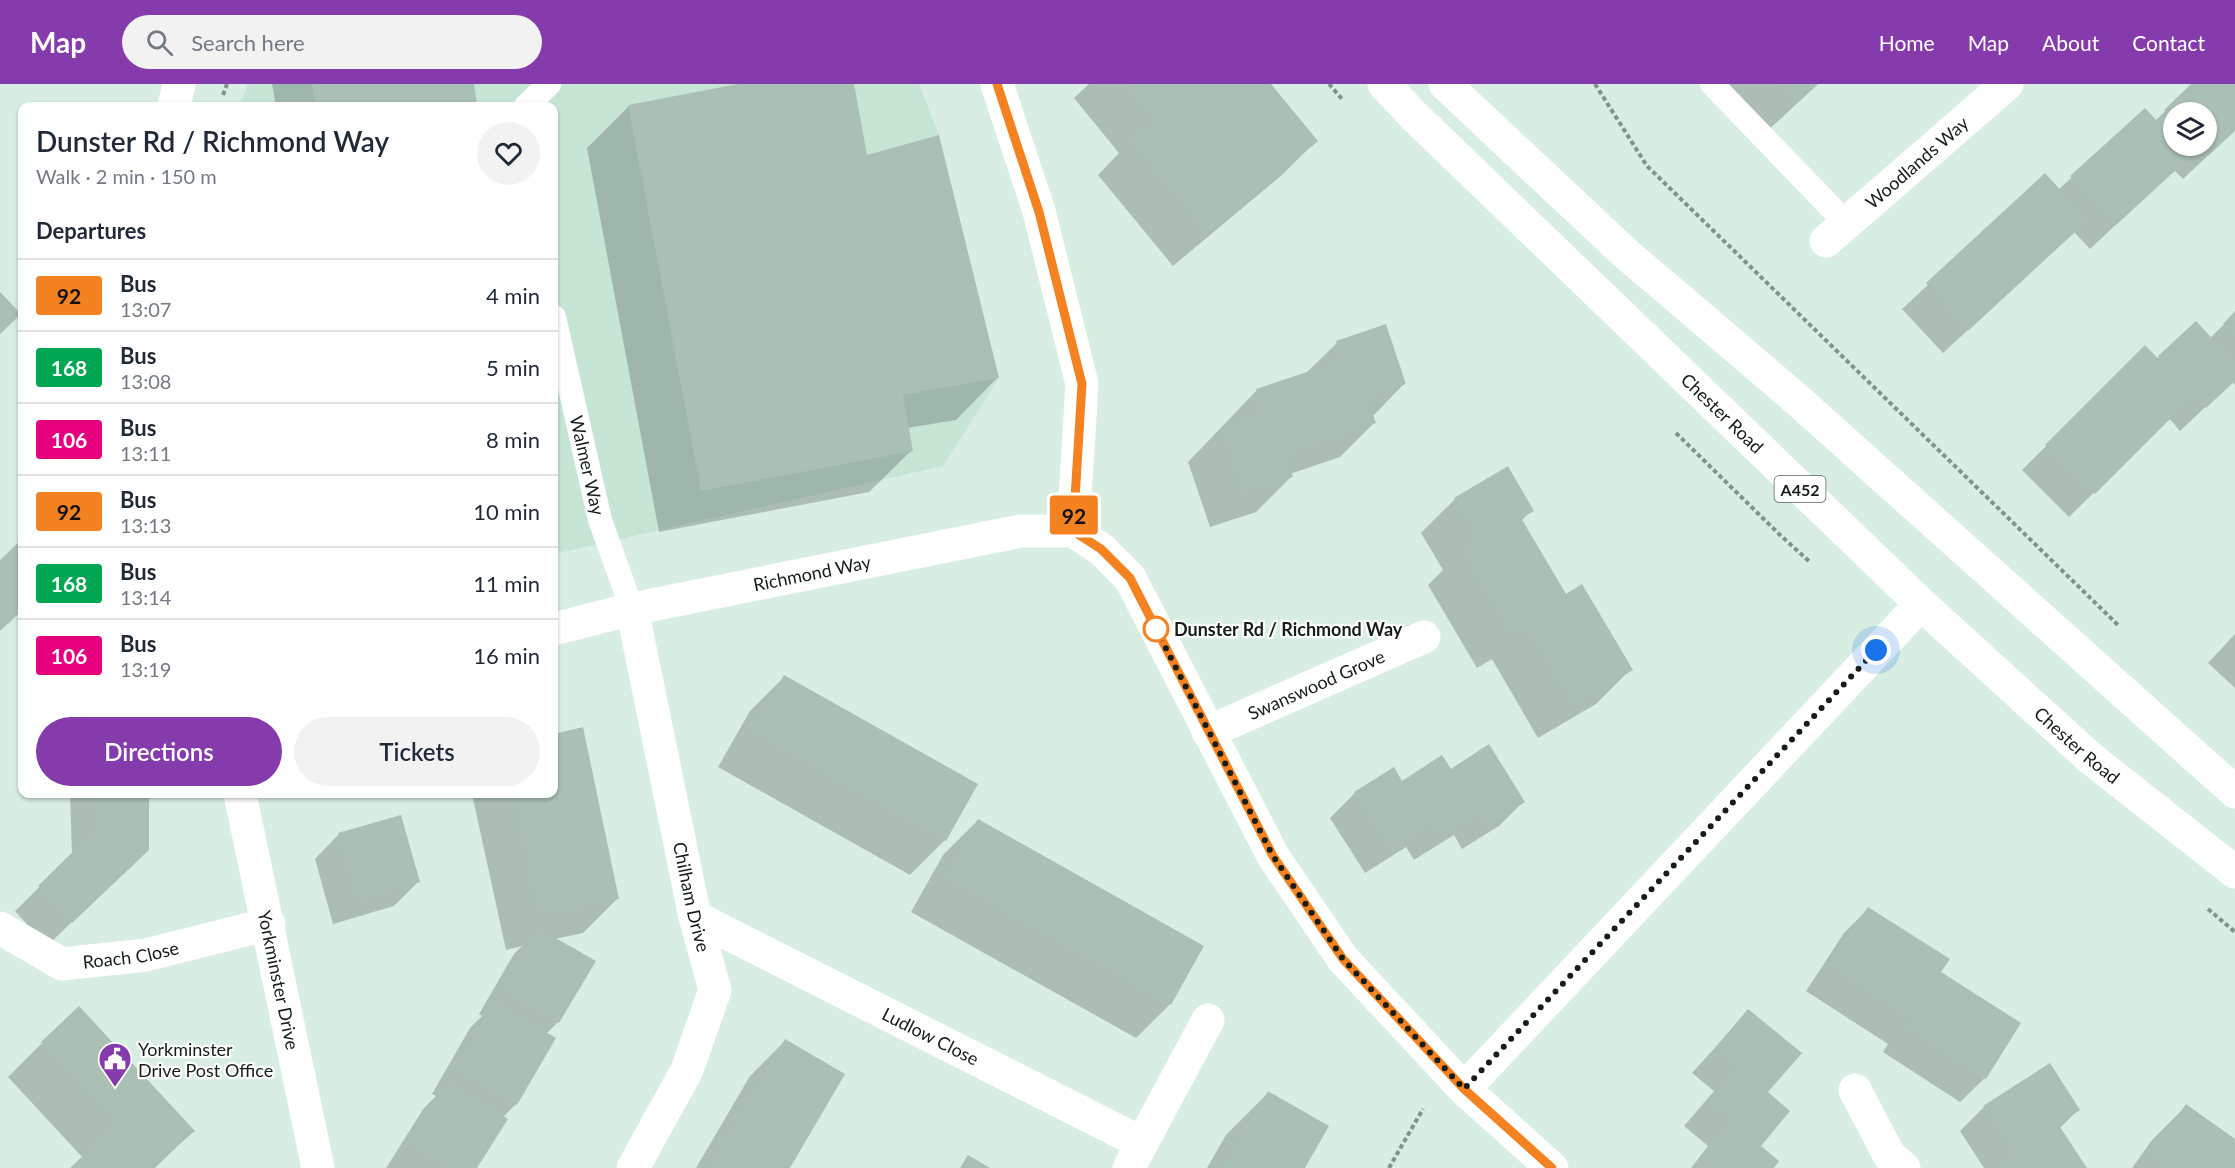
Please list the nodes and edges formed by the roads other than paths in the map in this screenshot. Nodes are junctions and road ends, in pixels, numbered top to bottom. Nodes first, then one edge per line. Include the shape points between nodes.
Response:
1 (179, 84) edge
2 (549, 84) edge
3 (997, 84) edge
4 (1384, 84) edge
5 (1445, 84) edge
6 (1712, 84) edge
7 (2007, 84) edge
8 (175, 102) edge
9 (530, 102) edge
10 (1836, 232) joint
11 (558, 334) edge
12 (1073, 531) junction
13 (1921, 604) junction
14 (632, 609) junction
15 (558, 628) edge
16 (1424, 637) dead end
17 (1208, 732) junction
18 (2235, 792) edge
19 (241, 798) edge
20 (2235, 872) edge
21 (695, 917) junction
22 (269, 924) junction
23 (0, 928) edge
24 (1208, 1020) dead end
25 (1455, 1079) junction
26 (1855, 1090) dead end
27 (1135, 1156) edge
28 (1891, 1164) edge
29 (318, 1168) edge
30 (633, 1168) edge
31 (1552, 1168) edge

1 - 8 main road
2 - 9 lane
3 - 12 main road via 1039,212 1082,384
4 - 13 main road, Chester Road / A452
5 - 18 main road via 1624,252 1793,396
6 - 10 lane
7 - 10 main road, Woodlands Way
11 - 14 lane, Walmer Way via 600,520
12 - 14 main road, Richmond Way via 1021,531
12 - 17 main road via 1101,549 1130,578
13 - 20 main road, Chester Road / A452 via 2089,757
13 - 25 main road
14 - 15 main road, Richmond Way
14 - 21 main road, Chilham Drive
16 - 17 main road, Swanswood Grove
17 - 25 main road via 1273,856 1343,959
19 - 22 main road, Yorkminster Drive
21 - 27 main road, Ludlow Close
21 - 30 main road, Chilham Drive via 716,990 687,1070
22 - 23 main road, Roach Close via 147,955 62,964
22 - 29 main road, Yorkminster Drive
24 - 27 main road
25 - 31 main road
26 - 28 main road

